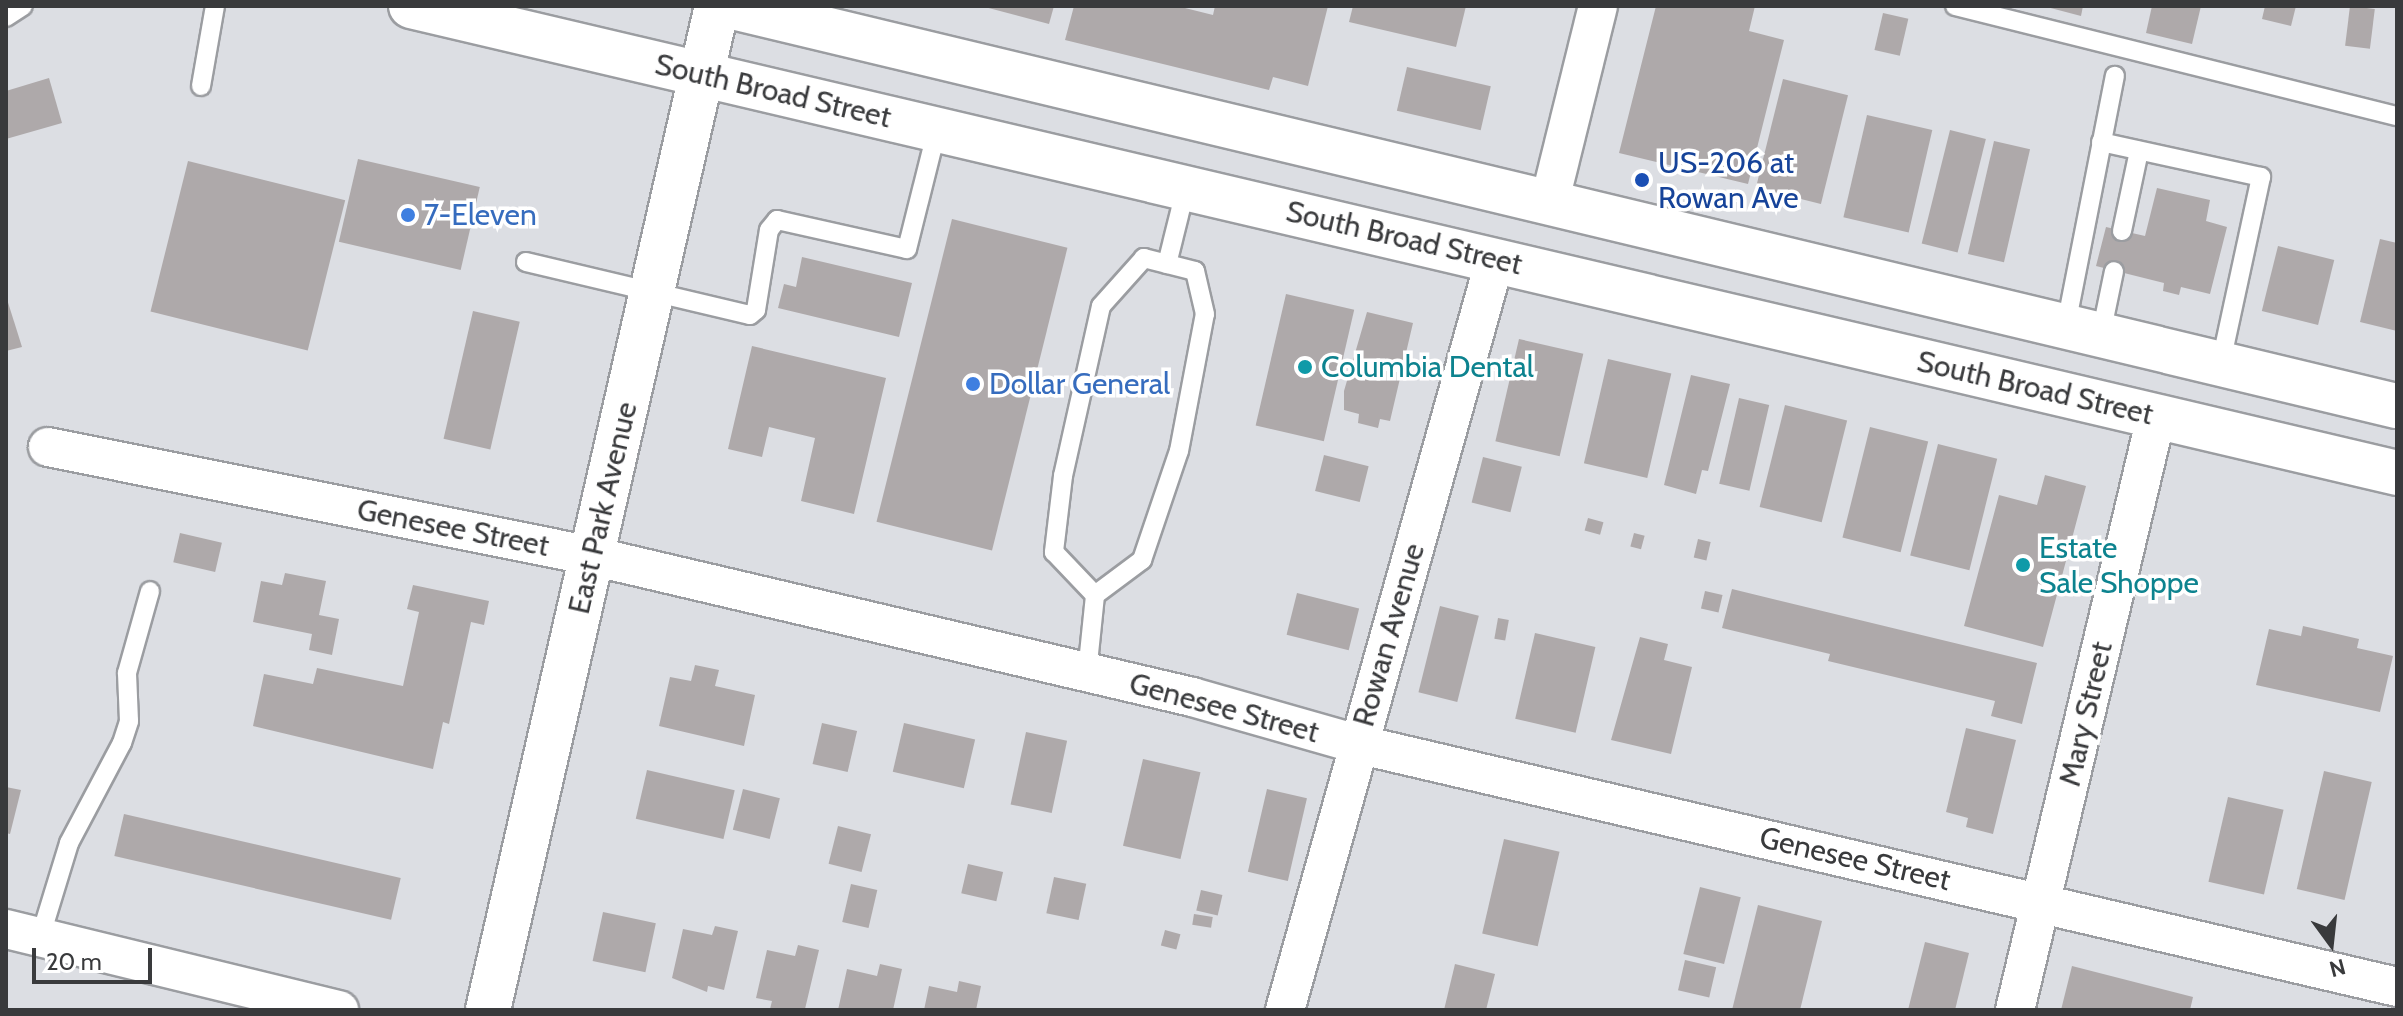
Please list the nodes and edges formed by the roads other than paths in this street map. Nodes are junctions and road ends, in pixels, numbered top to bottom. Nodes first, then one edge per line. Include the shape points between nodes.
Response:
1 (23, 6) edge
2 (215, 6) edge
3 (411, 6) edge
4 (717, 6) edge
5 (729, 6) edge
6 (1598, 6) edge
7 (1955, 6) edge
8 (6, 17) edge
9 (700, 74) junction
10 (2115, 76) dead end
11 (201, 86) dead end
12 (2397, 116) edge
13 (937, 129) junction
14 (2101, 142) junction
15 (2139, 151) junction
16 (1186, 187) junction
17 (1549, 204) junction
18 (2122, 231) dead end
19 (1495, 260) junction
20 (526, 262) dead end
21 (1167, 264) junction
22 (2114, 271) dead end
23 (651, 294) junction
24 (2083, 329) junction
25 (2221, 362) junction
26 (2397, 406) edge
27 (2156, 417) junction
28 (48, 447) dead end
29 (2397, 473) edge
30 (592, 556) junction
31 (150, 591) dead end
32 (1095, 595) junction
33 (1087, 673) junction
34 (1357, 744) junction
35 (2041, 902) junction
36 (23, 934) edge
37 (2397, 987) edge
38 (339, 1010) edge
39 (488, 1010) edge
40 (1285, 1010) edge
41 (2015, 1010) edge

1 - 8 lane
2 - 11 lane
3 - 9 main road, South Broad Street
4 - 9 main road, East Park Avenue
5 - 17 main road
6 - 17 street
7 - 12 lane
9 - 13 main road, South Broad Street
9 - 23 main road, East Park Avenue
10 - 14 lane
13 - 16 main road, South Broad Street
13 - 23 lane via 907,249 777,220 769,230 756,310 750,315
14 - 15 lane
14 - 24 lane
15 - 18 lane
15 - 25 lane via 2261,177
16 - 19 main road, South Broad Street
16 - 21 lane
17 - 24 main road
19 - 27 main road, South Broad Street
19 - 34 street, Rowan Avenue
20 - 23 lane
21 - 32 lane via 1195,271 1205,314 1179,451 1142,560
21 - 32 lane via 1144,258 1101,306 1070,445 1054,552
22 - 24 lane
23 - 30 main road, East Park Avenue
24 - 25 main road
25 - 26 main road
27 - 29 main road, South Broad Street
27 - 35 street, Mary Street
28 - 30 street, Genesee Street
30 - 33 street, Genesee Street
30 - 39 main road, East Park Avenue
31 - 36 lane via 127,673 129,721 122,743
32 - 33 lane
33 - 34 street, Genesee Street
34 - 35 street, Genesee Street
34 - 40 street, Rowan Avenue
35 - 37 street, Genesee Street
35 - 41 street, Mary Street
36 - 38 street

